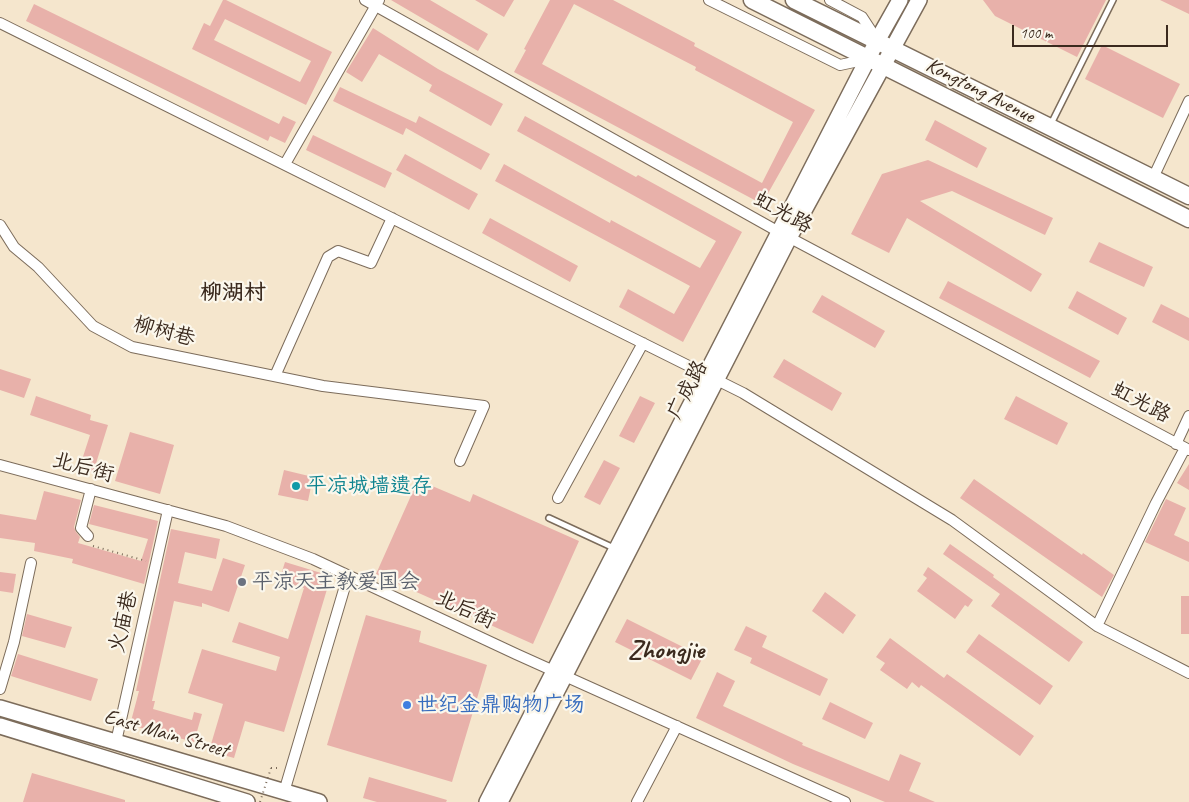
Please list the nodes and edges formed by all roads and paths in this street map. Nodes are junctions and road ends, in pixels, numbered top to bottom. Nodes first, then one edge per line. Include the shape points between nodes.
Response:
1 (365, 0) edge
2 (709, 0) edge
3 (752, 0) edge
4 (794, 0) edge
5 (830, 0) edge
6 (900, 0) edge
7 (919, 0) edge
8 (1113, 0) edge
9 (377, 3) edge
10 (0, 23) edge
11 (877, 41) junction
12 (892, 48) junction
13 (875, 62) junction
14 (1189, 101) edge
15 (1050, 126) junction
16 (285, 164) junction
17 (1153, 178) junction
18 (1189, 196) edge
19 (392, 218) junction
20 (1189, 219) edge
21 (0, 225) edge
22 (784, 235) junction
23 (643, 343) junction
24 (275, 376) junction
25 (712, 377) junction
26 (1189, 416) edge
27 (1183, 448) edge
28 (460, 461) dead end
29 (0, 465) edge
30 (92, 489) junction
31 (558, 498) dead end
32 (168, 510) junction
33 (549, 518) dead end
34 (87, 540) joint
35 (616, 549) junction
36 (31, 563) dead end
37 (156, 564) junction
38 (348, 576) junction
39 (1097, 626) junction
40 (1189, 673) edge
41 (559, 674) junction
42 (0, 689) edge
43 (0, 708) edge
44 (0, 726) edge
45 (677, 726) junction
46 (116, 742) junction
47 (271, 768) dead end
48 (283, 797) edge
49 (247, 802) edge
50 (260, 802) edge
51 (319, 802) edge
52 (487, 802) edge
53 (500, 802) edge
54 (637, 802) edge
55 (845, 802) edge

1 - 9 street, 虹光路
2 - 13 street via 840,65
3 - 13 main road, Kongtong Avenue
4 - 11 main road, Kongtong Avenue
5 - 11 street via 862,17
6 - 11 main road, 广成路
7 - 12 main road, 广成路
8 - 15 lane
9 - 16 street
9 - 22 street, 虹光路
10 - 16 street
11 - 12 main road, Kongtong Avenue
11 - 13 main road, 广成路
12 - 13 main road, 广成路
12 - 15 main road, Kongtong Avenue
13 - 20 main road, Kongtong Avenue
13 - 22 main road, 广成路
14 - 17 street
15 - 17 main road, Kongtong Avenue
16 - 19 street
17 - 18 main road, Kongtong Avenue
19 - 23 street
19 - 24 street via 370,263 338,251 328,257
21 - 24 street, 柳树巷 via 14,247 38,267 93,326 132,348
22 - 25 main road, 广成路
22 - 27 street, 虹光路
23 - 25 street
23 - 31 street
24 - 28 street, 柳树巷 via 323,386 484,406
25 - 35 main road, 广成路
25 - 39 street via 952,520
25 - 41 main road, 广成路
26 - 27 street
27 - 39 street
29 - 30 street, 北后街
30 - 32 street, 北后街
30 - 34 street via 81,528
32 - 37 street, 火庙巷
32 - 38 street, 北后街 via 226,526
33 - 35 lane
34 - 37 path
35 - 41 main road, 广成路
36 - 42 street
37 - 46 street, 火庙巷
38 - 41 street, 北后街
38 - 48 street
39 - 40 street
41 - 45 street, 北后街
41 - 52 main road, 广成路
41 - 53 main road, 广成路
43 - 46 main road, East Main Street
44 - 49 main road, East Main Street
45 - 54 street
45 - 55 street, 北后街
46 - 48 main road, East Main Street
47 - 50 path, bridge
48 - 51 main road, East Main Street

